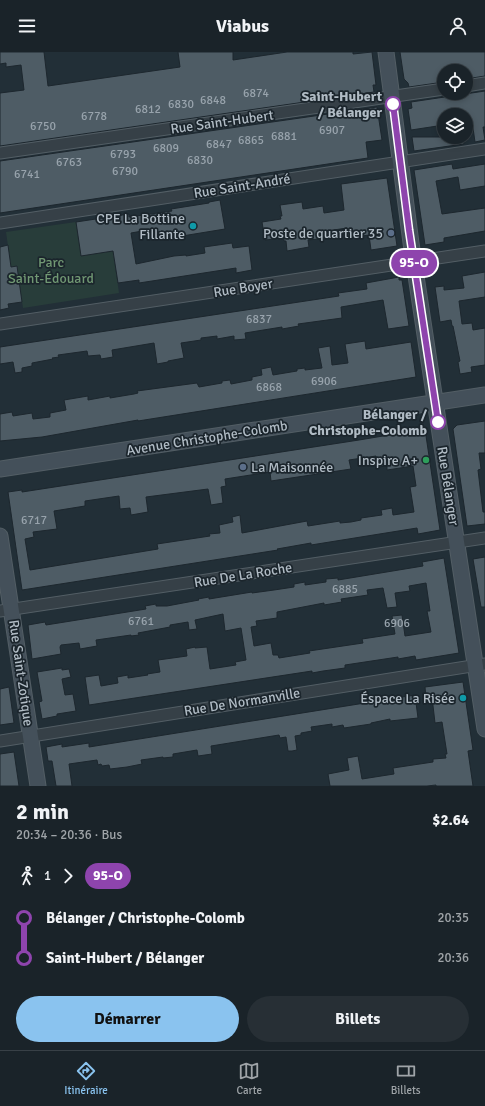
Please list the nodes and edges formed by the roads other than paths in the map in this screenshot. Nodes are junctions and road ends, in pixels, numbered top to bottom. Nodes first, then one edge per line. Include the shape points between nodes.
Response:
1 (386, 52) edge
2 (485, 84) edge
3 (473, 85) edge
4 (437, 90) edge
5 (392, 97) junction
6 (485, 149) edge
7 (0, 154) edge
8 (399, 161) junction
9 (0, 223) edge
10 (485, 251) edge
11 (414, 262) junction
12 (0, 324) edge
13 (485, 395) edge
14 (435, 402) junction
15 (0, 469) edge
16 (0, 536) edge
17 (485, 538) edge
18 (456, 542) junction
19 (6, 610) edge
20 (480, 665) edge
21 (485, 729) edge
22 (30, 735) junction
23 (0, 740) edge
24 (38, 786) edge

1 - 5 street, Rue Bélanger
2 - 3 street
4 - 5 street, Rue Saint-Hubert
5 - 7 street, Rue Saint-Hubert
5 - 8 street, Rue Bélanger
6 - 8 street, Rue Saint-André
8 - 9 street, Rue Saint-André
8 - 11 street, Rue Bélanger
10 - 11 street, Rue Boyer
11 - 12 street, Rue Boyer
11 - 14 street, Rue Bélanger
13 - 14 street, Avenue Christophe-Colomb
14 - 15 street, Avenue Christophe-Colomb
14 - 18 street, Rue Bélanger
16 - 19 street, Rue Saint-Zotique
17 - 18 street, Rue De La Roche
18 - 19 street, Rue De La Roche
18 - 20 street, Rue Bélanger
19 - 22 street, Rue Saint-Zotique
20 - 21 street, Rue Bélanger
20 - 22 street, Rue De Normanville
22 - 23 street, Rue De Normanville
22 - 24 street, Rue Saint-Zotique

